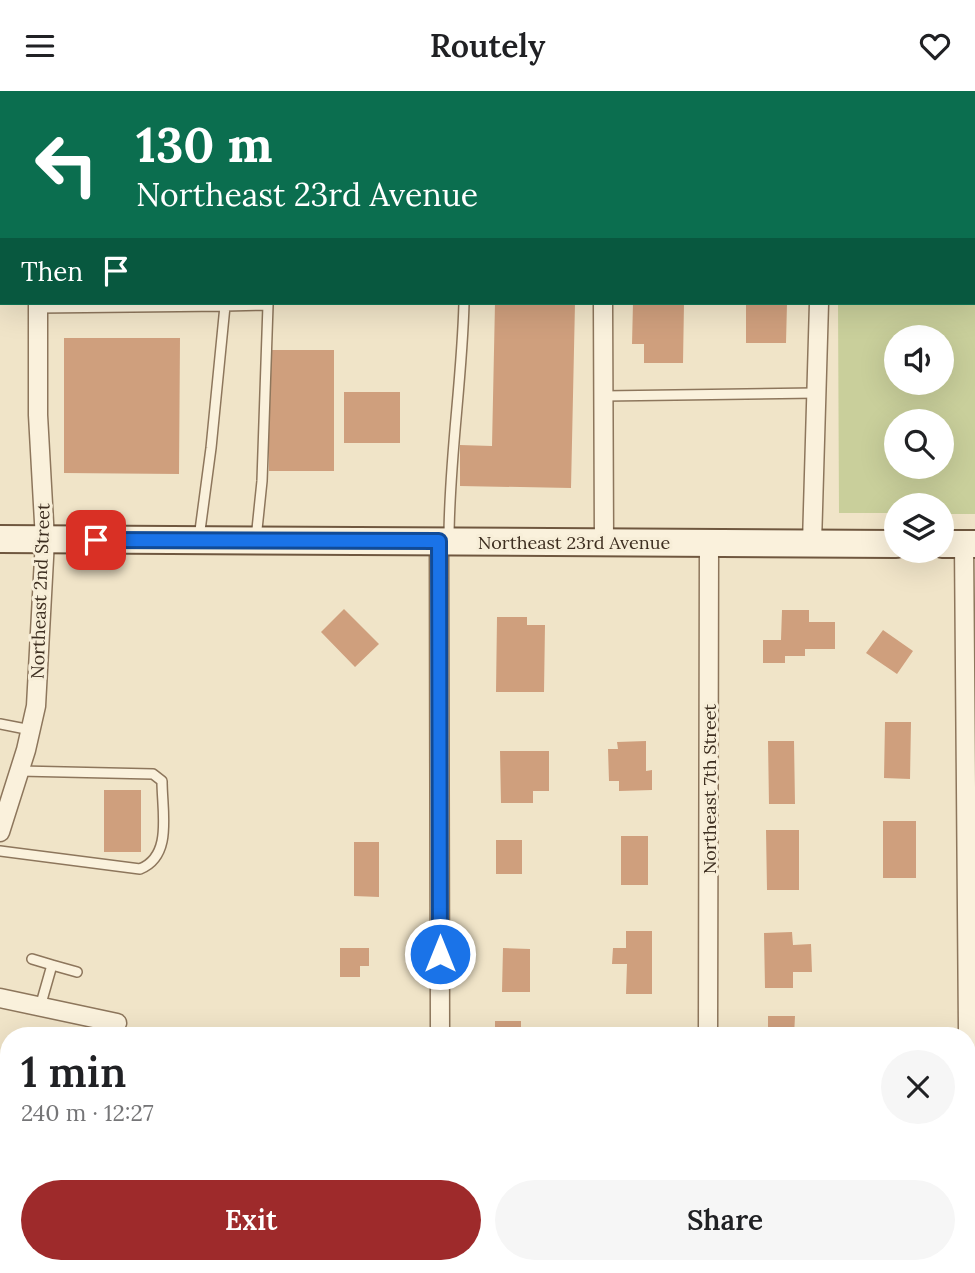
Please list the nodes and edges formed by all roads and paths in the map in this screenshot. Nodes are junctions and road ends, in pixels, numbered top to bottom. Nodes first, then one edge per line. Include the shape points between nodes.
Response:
1 (38, 305) edge
2 (464, 305) edge
3 (603, 305) edge
4 (819, 305) edge
5 (225, 306) junction
6 (816, 393) junction
7 (604, 395) junction
8 (0, 539) edge
9 (45, 540) junction
10 (199, 540) junction
11 (256, 541) junction
12 (444, 541) junction
13 (604, 542) junction
14 (709, 543) junction
15 (812, 543) junction
16 (884, 544) edge
17 (960, 544) edge
18 (0, 724) edge
19 (31, 730) junction
20 (20, 771) junction
21 (0, 832) edge
22 (0, 851) edge
23 (32, 960) dead end
24 (52, 965) junction
25 (77, 972) dead end
26 (0, 998) edge
27 (40, 1007) junction
28 (117, 1023) dead end
29 (440, 1027) edge
30 (708, 1027) edge
31 (967, 1027) edge

1 - 5 lane
1 - 9 street, Northeast 2nd Street
2 - 12 lane
3 - 7 street
4 - 6 street
5 - 10 lane
5 - 11 lane via 268,305
6 - 7 lane
6 - 15 street
7 - 13 street
8 - 9 main road, Northeast 23rd Avenue
9 - 10 main road, Northeast 23rd Avenue
9 - 19 street, Northeast 2nd Street
10 - 11 main road, Northeast 23rd Avenue
11 - 12 main road, Northeast 23rd Avenue
12 - 13 main road, Northeast 23rd Avenue
12 - 29 street
13 - 14 main road, Northeast 23rd Avenue
14 - 15 main road, Northeast 23rd Avenue
14 - 30 street, Northeast 7th Street
15 - 16 main road, Northeast 23rd Avenue
17 - 31 street
18 - 19 lane
19 - 20 street, Northeast 2nd Street
20 - 21 street, Northeast 2nd Street
20 - 22 lane via 153,774 162,781 162,844 152,864 140,869
23 - 24 lane
24 - 25 lane
24 - 27 lane
26 - 27 street
27 - 28 street

